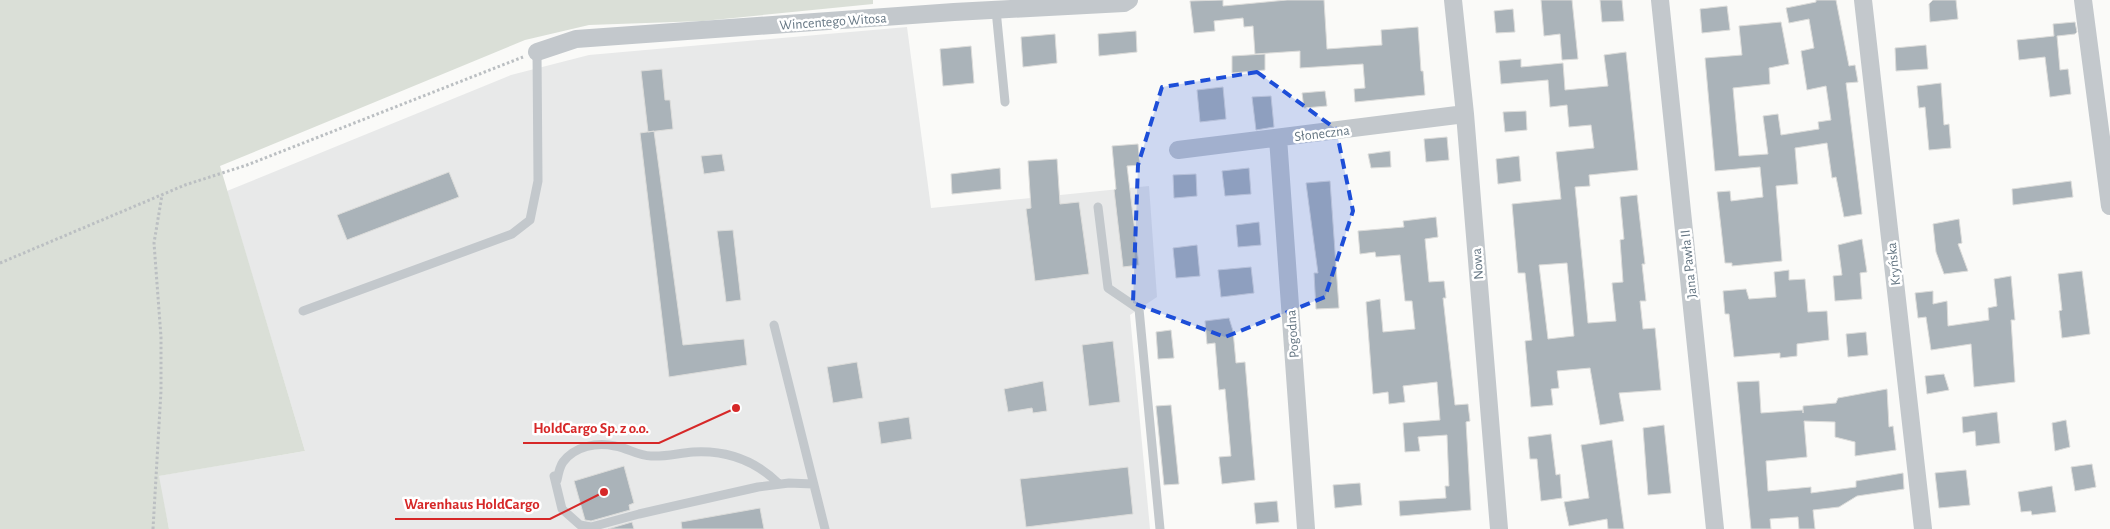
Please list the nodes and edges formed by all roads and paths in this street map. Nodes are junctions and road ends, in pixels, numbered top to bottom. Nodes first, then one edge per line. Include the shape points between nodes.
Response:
1 (1129, 0) edge
2 (1453, 0) edge
3 (1660, 0) edge
4 (1863, 0) edge
5 (2083, 0) edge
6 (1030, 4) edge
7 (996, 10) junction
8 (538, 52) junction
9 (1005, 102) dead end
10 (1465, 114) junction
11 (1278, 138) junction
12 (1178, 150) dead end
13 (162, 195) junction
14 (2110, 206) edge
15 (1098, 207) dead end
16 (0, 263) edge
17 (303, 311) dead end
18 (774, 325) dead end
19 (779, 484) junction
20 (814, 484) junction
21 (154, 529) edge
22 (825, 529) edge
23 (1160, 529) edge
24 (1306, 529) edge
25 (1499, 529) edge
26 (1716, 529) edge
27 (1923, 529) edge

1 - 6 street, Wincentego Witosa via 1124,3
2 - 10 street, Nowa
3 - 26 street, Jana Pawła II
4 - 27 street, Kryńska
5 - 14 street
6 - 7 street, Wincentego Witosa
7 - 8 street, Wincentego Witosa via 576,39
7 - 9 lane
8 - 13 path
8 - 17 lane via 538,181 530,220 512,234
10 - 11 street, Słoneczna
10 - 25 street, Nowa
11 - 12 street, Słoneczna
11 - 24 street, Pogodna
13 - 16 path
13 - 21 path via 154,243 161,337
15 - 23 lane via 1108,288 1139,310
18 - 20 lane
19 - 19 lane via 591,527 580,525 562,509 554,476 557,480 562,462 576,451 595,443 616,446 642,456 694,452 729,454 766,471
19 - 20 lane
20 - 22 lane

